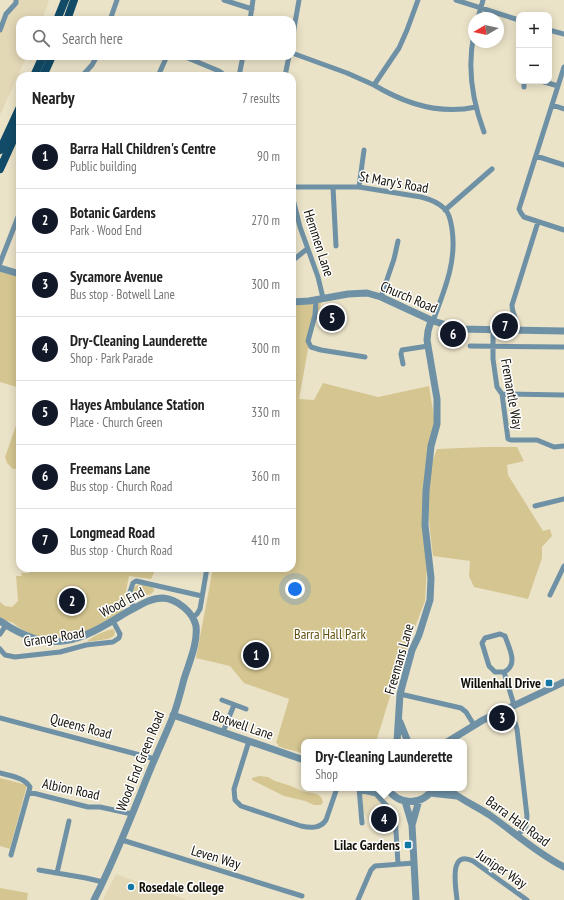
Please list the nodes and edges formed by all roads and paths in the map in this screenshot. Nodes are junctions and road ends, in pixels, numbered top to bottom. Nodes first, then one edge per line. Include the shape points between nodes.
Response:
1 (16, 0) edge
2 (65, 0) edge
3 (116, 0) edge
4 (224, 0) edge
5 (253, 0) edge
6 (299, 0) edge
7 (418, 0) edge
8 (456, 0) edge
9 (483, 0) edge
10 (73, 4) edge
11 (481, 8) junction
12 (252, 9) junction
13 (480, 12) edge
14 (59, 16) edge
15 (68, 16) edge
16 (111, 16) edge
17 (251, 16) edge
18 (296, 17) edge
19 (516, 19) edge
20 (0, 30) edge
21 (552, 31) edge
22 (564, 34) edge
23 (473, 48) edge
24 (296, 54) edge
25 (41, 60) edge
26 (50, 60) edge
27 (95, 60) edge
28 (164, 60) edge
29 (193, 60) edge
30 (242, 60) edge
31 (288, 60) edge
32 (564, 67) edge
33 (36, 72) edge
34 (45, 72) edge
35 (86, 72) edge
36 (160, 72) edge
37 (220, 72) edge
38 (239, 72) edge
39 (286, 72) edge
40 (551, 84) edge
41 (374, 85) junction
42 (558, 86) junction
43 (552, 105) junction
44 (476, 107) junction
45 (564, 109) edge
46 (16, 115) edge
47 (484, 132) dead end
48 (16, 134) edge
49 (0, 148) edge
50 (364, 150) dead end
51 (536, 156) junction
52 (564, 165) edge
53 (0, 169) edge
54 (492, 169) dead end
55 (296, 187) edge
56 (333, 187) junction
57 (359, 187) junction
58 (445, 210) junction
59 (296, 211) edge
60 (16, 222) edge
61 (538, 222) junction
62 (564, 230) edge
63 (398, 241) dead end
64 (336, 246) dead end
65 (308, 249) junction
66 (296, 257) edge
67 (0, 263) edge
68 (0, 268) edge
69 (16, 273) edge
70 (381, 297) junction
71 (319, 299) junction
72 (296, 302) edge
73 (432, 321) junction
74 (492, 330) junction
75 (518, 330) junction
76 (564, 331) edge
77 (428, 346) junction
78 (470, 346) dead end
79 (493, 346) junction
80 (564, 347) edge
81 (365, 357) dead end
82 (403, 364) dead end
83 (502, 394) junction
84 (564, 395) edge
85 (564, 446) edge
86 (564, 499) edge
87 (535, 506) dead end
88 (564, 566) edge
89 (207, 572) edge
90 (550, 595) dead end
91 (202, 596) junction
92 (134, 609) junction
93 (193, 617) junction
94 (113, 621) junction
95 (3, 623) edge
96 (0, 634) edge
97 (0, 649) edge
98 (504, 672) junction
99 (564, 682) edge
100 (400, 694) junction
101 (222, 700) dead end
102 (234, 705) junction
103 (512, 706) junction
104 (246, 709) dead end
105 (173, 715) junction
106 (0, 718) edge
107 (400, 720) junction
108 (474, 725) junction
109 (223, 732) junction
110 (397, 739) edge
111 (407, 739) edge
112 (453, 739) edge
113 (249, 741) junction
114 (155, 759) junction
115 (301, 759) edge
116 (0, 773) edge
117 (336, 791) edge
118 (359, 791) edge
119 (366, 791) edge
120 (390, 791) edge
121 (432, 791) edge
122 (451, 791) edge
123 (29, 792) junction
124 (457, 796) junction
125 (419, 800) junction
126 (405, 801) junction
127 (132, 814) junction
128 (69, 821) dead end
129 (362, 823) dead end
130 (412, 825) junction
131 (517, 836) junction
132 (122, 840) junction
133 (11, 855) dead end
134 (414, 863) junction
135 (398, 864) junction
136 (564, 867) edge
137 (39, 870) dead end
138 (57, 873) junction
139 (103, 882) junction
140 (302, 896) dead end
141 (94, 900) edge
142 (358, 900) edge
143 (416, 900) edge
144 (457, 900) edge
145 (527, 900) edge

1 - 20 street via 6,14
2 - 14 main road
3 - 16 street
4 - 12 street
5 - 12 street
6 - 18 street
7 - 41 street via 399,48
8 - 11 street
9 - 11 street
10 - 14 main road via 67,14
10 - 15 main road
11 - 13 street
11 - 19 street
12 - 17 street
21 - 22 street
23 - 44 street via 472,88
24 - 41 street
25 - 33 main road
26 - 34 main road
27 - 35 street
28 - 36 street
29 - 37 street
30 - 38 street
31 - 39 street
32 - 42 street
40 - 42 street
41 - 44 street via 406,101 431,108 454,110
42 - 43 street
43 - 45 street
43 - 51 street
44 - 47 street
46 - 49 main road
48 - 53 main road
50 - 57 street
51 - 52 street
51 - 61 street via 519,209 522,215
54 - 58 street
55 - 56 street, St Mary's Road
56 - 57 street, St Mary's Road
56 - 64 street
57 - 58 street, St Mary's Road via 421,197 435,202
58 - 73 street via 452,228 453,260
59 - 65 street, Hemmen Lane
60 - 67 street
61 - 62 street
61 - 75 street via 512,305
63 - 70 street
65 - 66 street
65 - 71 street, Hemmen Lane via 319,282
68 - 69 street
70 - 71 street, Church Road via 354,293
70 - 73 street, Church Road
71 - 72 street, Church Road
71 - 81 street via 308,341 311,347
73 - 74 street, Church Road via 461,329
73 - 77 street, Freemans Lane via 427,335
74 - 75 street, Church Road
74 - 79 street, Fremantle Way
75 - 76 street, Church Road
77 - 82 street via 402,350
77 - 100 street, Freemans Lane via 437,399 437,424 430,453 425,525 431,578 430,600
78 - 79 street
79 - 80 street
79 - 83 street, Fremantle Way via 497,387
83 - 84 street
83 - 85 street, Fremantle Way via 508,439 537,440 554,447
86 - 87 street
88 - 90 street
89 - 91 street
91 - 92 street via 136,581 132,583 130,591
91 - 93 street via 199,610
92 - 93 street, Wood End via 152,600 167,599 180,605
92 - 94 street, Wood End
93 - 105 street, Wood End Green Road via 196,638
94 - 95 street, Wood End via 72,640 54,642 24,636
94 - 97 street, Grange Road via 120,634 113,642 15,657 5,655
95 - 96 street, Grange Road
98 - 98 street via 495,672 489,666 482,643 484,639 500,634 505,636 512,662 510,669
98 - 103 street
99 - 103 street
100 - 107 street, Freemans Lane
100 - 108 street via 461,708
101 - 102 street
102 - 104 street
102 - 109 street
103 - 108 street
103 - 131 street via 517,729 526,816 526,826
105 - 109 street, Botwell Lane
105 - 114 street, Wood End Green Road
106 - 114 street, Queens Road
107 - 110 street, Freemans Lane
107 - 111 street, Freemans Lane
108 - 112 street
109 - 113 street, Botwell Lane
113 - 115 street, Botwell Lane
113 - 117 street via 234,788 235,800 241,806 313,828 325,822
114 - 127 street, Wood End Green Road
116 - 123 street, Albion Road via 27,782 30,786
118 - 129 street
119 - 135 street via 376,794 395,815
120 - 126 street
121 - 124 street, Barra Hall Road
121 - 125 street
122 - 124 street, Barra Hall Road
123 - 127 street, Albion Road via 88,807
123 - 133 street, Albion Road
124 - 131 street, Barra Hall Road via 479,808
125 - 126 street
125 - 130 street
126 - 130 street
127 - 132 street, Wood End Green Road
128 - 138 street
130 - 134 street
131 - 136 street, Barra Hall Road
132 - 139 street, Wood End Green Road
132 - 140 street, Leven Way
134 - 135 street
134 - 143 street
135 - 142 street via 375,866
137 - 138 street
138 - 139 street
139 - 141 street, Wood End Green Road
144 - 145 street, Juniper Way via 454,870 464,859 473,861

